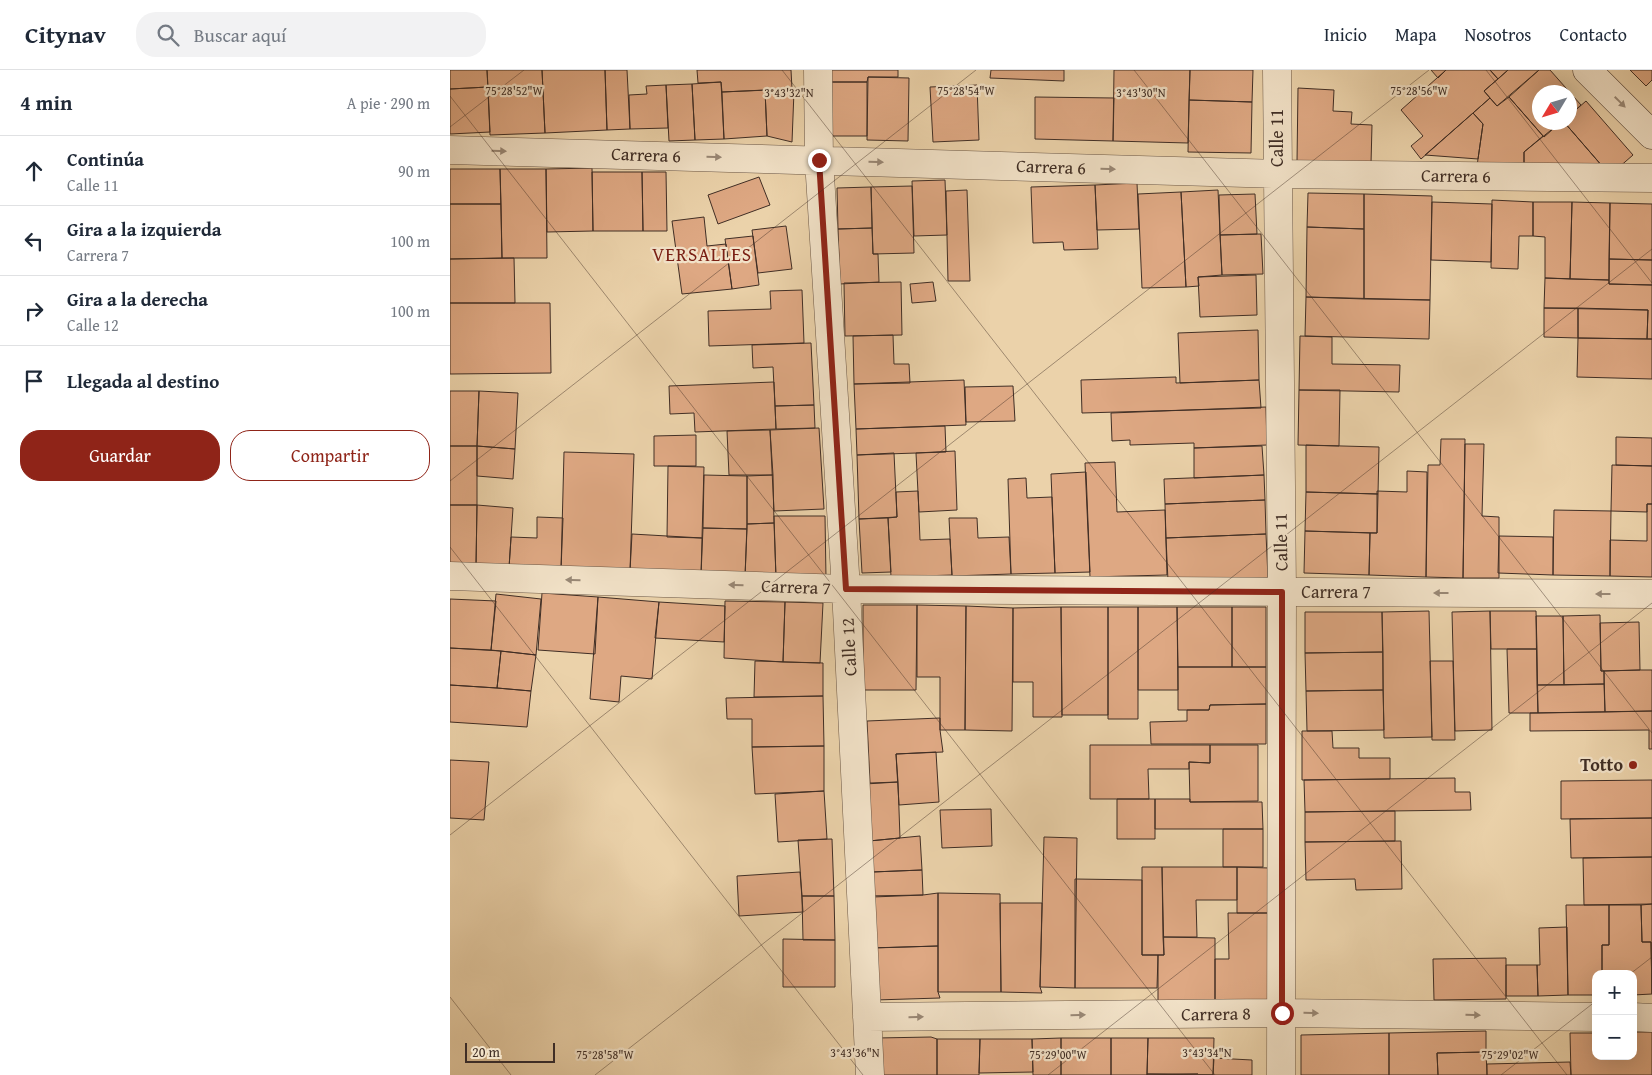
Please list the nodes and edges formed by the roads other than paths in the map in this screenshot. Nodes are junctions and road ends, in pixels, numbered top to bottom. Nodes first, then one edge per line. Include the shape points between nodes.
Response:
1 (818, 70) edge
2 (1277, 70) edge
3 (1588, 70) edge
4 (1652, 135) edge
5 (450, 150) edge
6 (819, 160) junction
7 (1277, 174) junction
8 (1652, 178) edge
9 (450, 576) edge
10 (846, 589) junction
11 (1282, 592) junction
12 (1652, 594) edge
13 (1282, 1013) junction
14 (867, 1017) junction
15 (1592, 1017) edge
16 (1637, 1018) edge
17 (1652, 1018) edge
18 (870, 1075) edge
19 (1281, 1075) edge

1 - 6 street, Calle 12
2 - 7 street, Calle 11
3 -> 4 street
5 -> 6 street, Carrera 6
6 -> 7 street, Carrera 6
6 - 10 street, Calle 12
7 - 8 street, Carrera 6
7 - 11 street, Calle 11
10 -> 9 street, Carrera 7
10 - 11 street, Carrera 7
10 - 14 street, Calle 12
12 -> 11 street, Carrera 7
11 - 13 street, Calle 11
14 -> 13 street, Carrera 8
13 -> 15 street, Carrera 8
13 - 19 street, Calle 11
14 - 18 street, Calle 12
16 - 17 street

